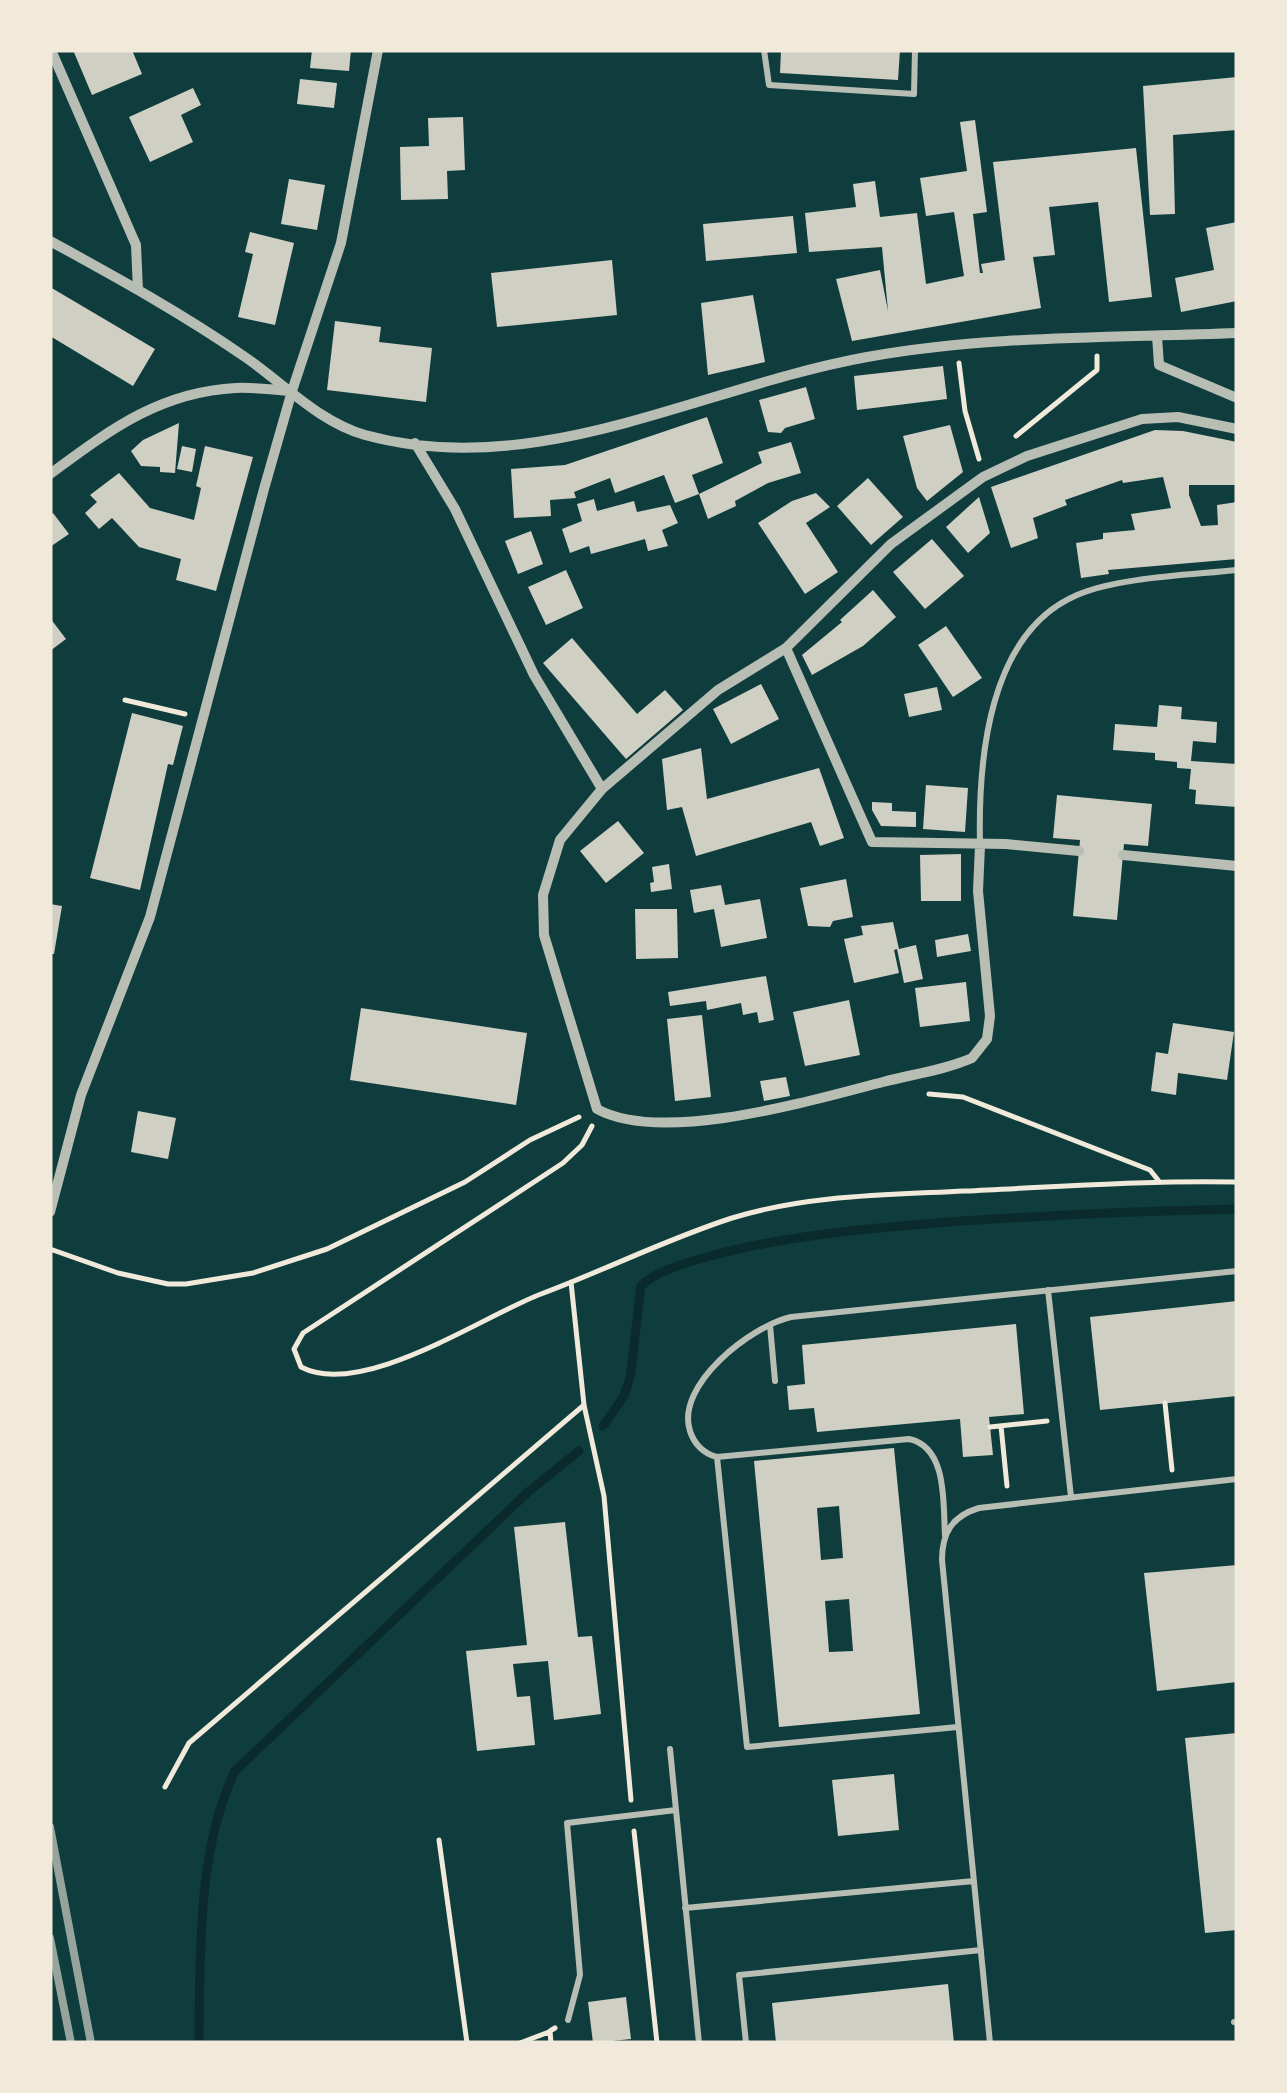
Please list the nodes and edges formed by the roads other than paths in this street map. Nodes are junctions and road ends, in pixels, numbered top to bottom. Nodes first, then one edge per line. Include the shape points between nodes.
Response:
1 (51, 50) edge
2 (378, 50) edge
3 (764, 50) edge
4 (915, 50) edge
5 (50, 241) edge
6 (138, 290) junction
7 (1237, 333) edge
8 (1157, 336) junction
9 (292, 392) junction
10 (1237, 398) edge
11 (1237, 429) edge
12 (415, 442) junction
13 (50, 474) edge
14 (1237, 570) edge
15 (786, 648) junction
16 (602, 789) junction
17 (980, 846) junction
18 (1079, 851) dead end
19 (1123, 855) dead end
20 (1237, 866) edge
21 (50, 1212) edge
22 (1237, 1271) edge
23 (1048, 1290) junction
24 (770, 1324) junction
25 (775, 1381) dead end
26 (717, 1457) junction
27 (1237, 1480) edge
28 (1071, 1497) junction
29 (945, 1536) junction
30 (958, 1727) junction
31 (670, 1750) dead end
32 (676, 1810) junction
33 (974, 1881) junction
34 (686, 1908) junction
35 (980, 1950) junction
36 (568, 2020) dead end
37 (699, 2043) edge
38 (746, 2043) edge
39 (990, 2043) edge

1 - 6 street via 136,245
2 - 9 street via 341,243
3 - 4 lane via 769,85 914,94
5 - 6 street
6 - 9 street
7 - 8 street
8 - 10 street via 1158,364
8 - 12 street via 946,346 867,357 529,445
9 - 12 street via 344,428
9 - 13 street via 238,387 175,397 119,423
9 - 21 street via 150,916 81,1095
11 - 15 street via 1178,417 1142,419 1006,465 963,488 891,544
12 - 16 street via 455,509 534,675
14 - 17 lane via 1106,586 1039,618 1013,654 990,724 980,776
15 - 16 street via 718,690
15 - 17 street via 872,842
16 - 17 street via 560,840 543,895 544,935 597,1109 636,1120 714,1118 972,1058 987,1039 990,1016 978,906
17 - 18 street
19 - 20 street
22 - 23 lane
23 - 24 lane
23 - 28 lane
24 - 25 lane
24 - 26 lane via 725,1356 693,1396 690,1434
26 - 29 lane via 920,1441 938,1466
26 - 30 lane via 748,1747
27 - 28 lane
28 - 29 lane via 978,1508 951,1523
29 - 30 lane
30 - 33 lane
31 - 32 lane
32 - 34 lane
32 - 36 lane via 567,1823 580,1974
33 - 34 lane
33 - 35 lane
34 - 37 lane
35 - 38 lane via 739,1974
35 - 39 lane

